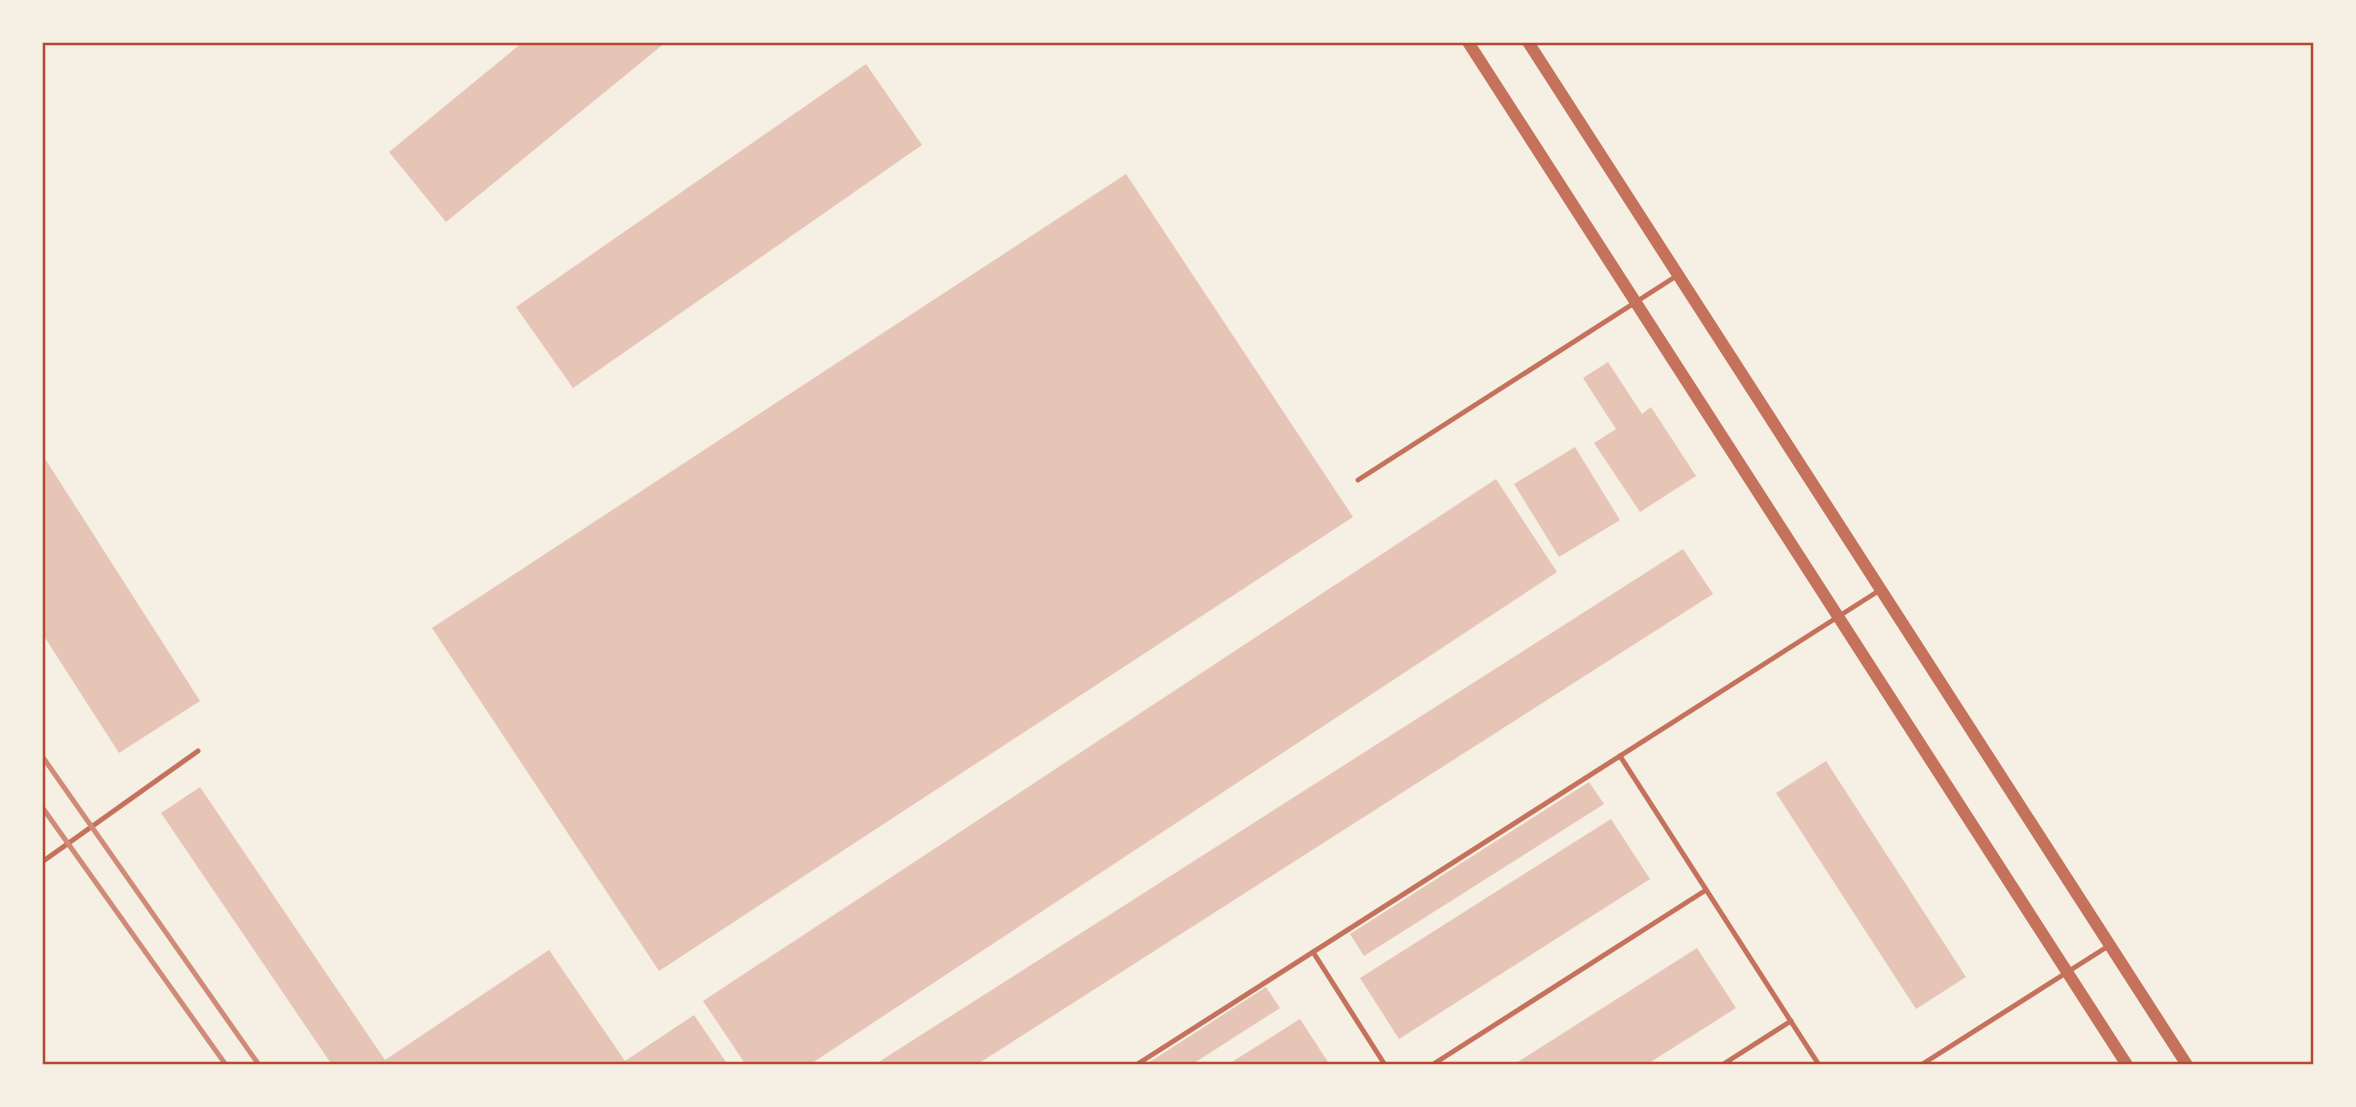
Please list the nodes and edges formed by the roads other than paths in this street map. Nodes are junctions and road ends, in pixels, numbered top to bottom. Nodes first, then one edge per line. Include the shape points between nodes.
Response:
1 (1468, 42) edge
2 (1528, 42) edge
3 (1678, 275) junction
4 (1635, 302) junction
5 (1358, 480) dead end
6 (1881, 590) junction
7 (1838, 617) junction
8 (198, 751) dead end
9 (1620, 756) junction
10 (42, 862) edge
11 (1706, 890) junction
12 (2110, 945) junction
13 (1313, 952) junction
14 (2067, 972) junction
15 (1791, 1021) junction
16 (1136, 1065) edge
17 (1385, 1065) edge
18 (1432, 1065) edge
19 (1722, 1065) edge
20 (1819, 1065) edge
21 (1922, 1065) edge
22 (2127, 1065) edge
23 (2187, 1065) edge

1 - 4 street
2 - 3 street
3 - 4 lane
3 - 6 street
4 - 5 lane
4 - 7 street
6 - 7 lane
6 - 12 street
7 - 9 lane
7 - 14 street
8 - 10 lane
9 - 11 lane
9 - 13 lane
11 - 15 lane
11 - 18 lane
12 - 14 lane
12 - 23 street
13 - 16 lane
13 - 17 lane
14 - 21 lane
14 - 22 street
15 - 19 lane
15 - 20 lane

